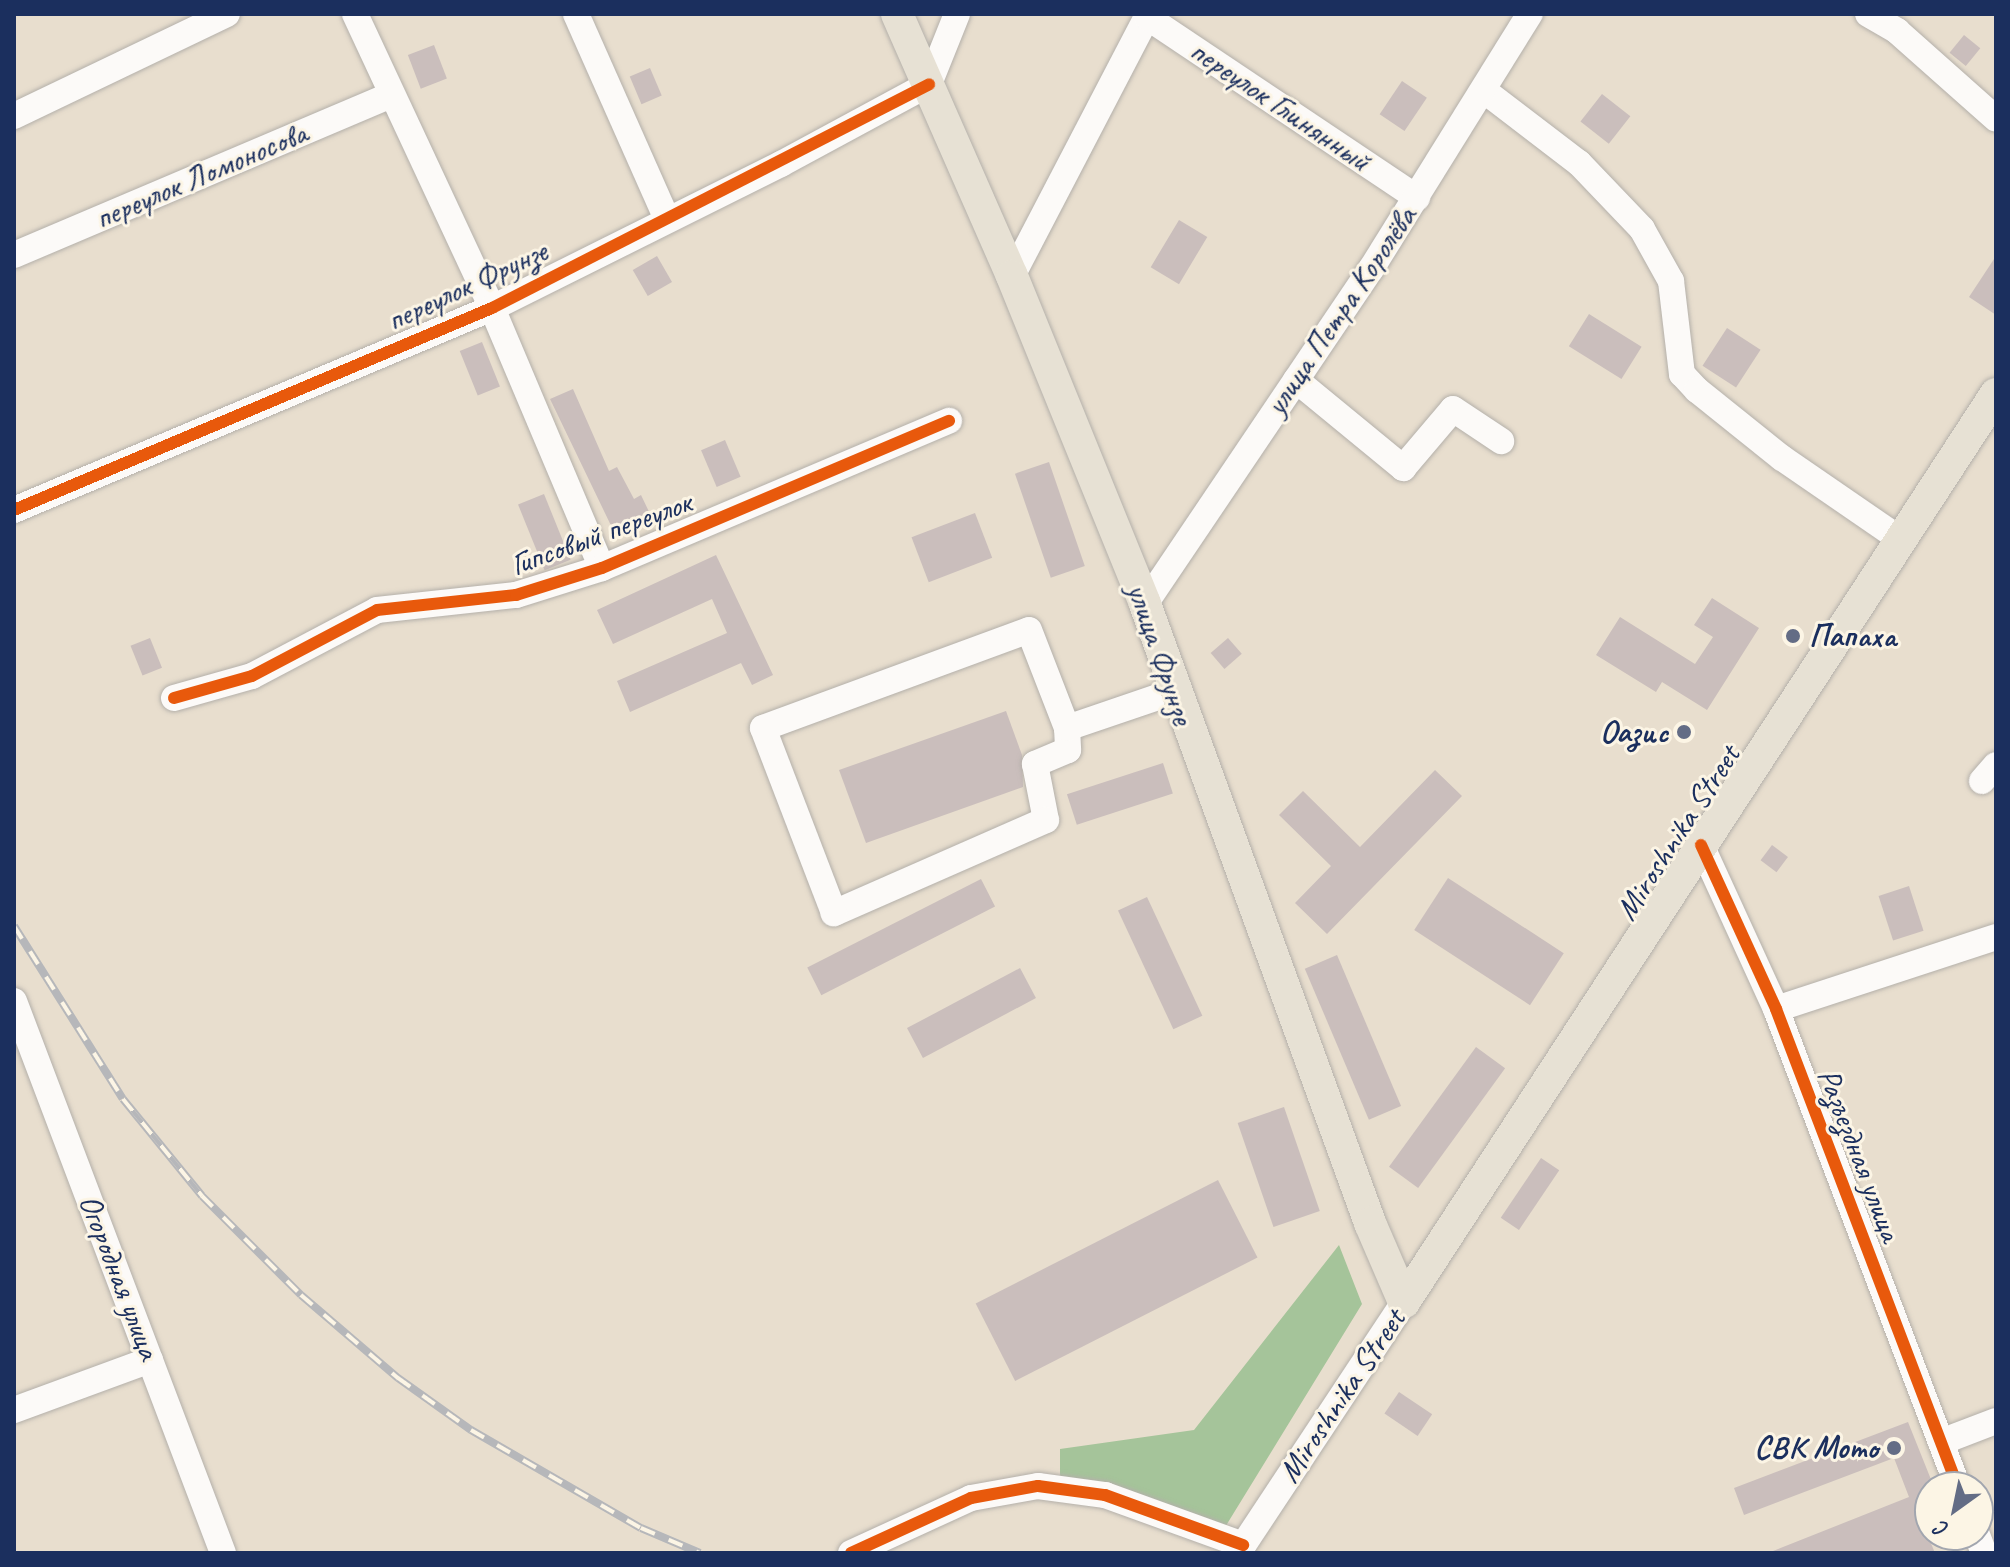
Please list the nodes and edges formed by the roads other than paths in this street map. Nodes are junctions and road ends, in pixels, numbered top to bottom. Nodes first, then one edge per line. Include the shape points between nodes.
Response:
1 (227, 14) edge
2 (355, 14) edge
3 (576, 14) edge
4 (897, 14) edge
5 (957, 14) edge
6 (1530, 14) edge
7 (1868, 14) edge
8 (929, 84) junction
9 (1486, 92) junction
10 (389, 96) junction
11 (14, 116) edge
12 (1996, 119) edge
13 (1417, 198) junction
14 (666, 217) junction
15 (14, 255) edge
16 (1012, 276) junction
17 (492, 308) junction
18 (1296, 380) junction
19 (1996, 394) edge
20 (949, 421) dead end
21 (1501, 441) dead end
22 (14, 510) edge
23 (1900, 539) junction
24 (602, 568) junction
25 (1145, 604) junction
26 (1173, 692) junction
27 (174, 698) dead end
28 (1067, 728) junction
29 (1701, 845) junction
30 (1994, 944) edge
31 (14, 1001) edge
32 (1776, 1009) junction
33 (1404, 1302) junction
34 (150, 1360) junction
35 (14, 1410) edge
36 (1996, 1421) edge
37 (1941, 1442) junction
38 (1952, 1471) edge
39 (1241, 1549) edge
40 (223, 1553) edge
41 (851, 1553) edge

1 - 11 street
2 - 10 street
3 - 14 street
4 - 8 main road, улица Фрунзе
5 - 8 street
6 - 9 street, улица Петра Королёва
7 - 12 street via 1897,31
8 - 14 street, переулок Фрунзе via 781,164
8 - 16 main road, улица Фрунзе
9 - 13 street, улица Петра Королёва
9 - 23 street via 1579,163 1642,229 1671,281 1682,374 1782,458
10 - 15 street, переулок Ломоносова
10 - 17 street
13 - 16 street, переулок Глинянный via 1147,17
13 - 18 street, улица Петра Королёва
14 - 17 street, переулок Фрунзе
16 - 25 main road, улица Фрунзе
17 - 22 street, переулок Фрунзе
17 - 24 street
18 - 21 street via 1403,468 1453,409
18 - 25 street, улица Петра Королёва
19 - 23 main road, Miroshnika Street
20 - 24 street, Гипсовый переулок
23 - 29 main road, Miroshnika Street
24 - 27 street, Гипсовый переулок via 516,595 377,610 252,676
25 - 26 main road, улица Фрунзе
26 - 28 street
26 - 33 main road, улица Фрунзе
28 - 28 street via 1029,630 763,728 834,913 1046,820 1035,764 1068,750
29 - 32 street, Разъездная улица
29 - 33 main road, Miroshnika Street
30 - 32 street
31 - 34 street, Огородная улица
32 - 37 street, Разъездная улица
33 - 39 street, Miroshnika Street
34 - 35 street
34 - 40 street, Огородная улица
36 - 37 street
37 - 38 street, Разъездная улица
39 - 41 street via 1105,1495 1038,1486 971,1498

